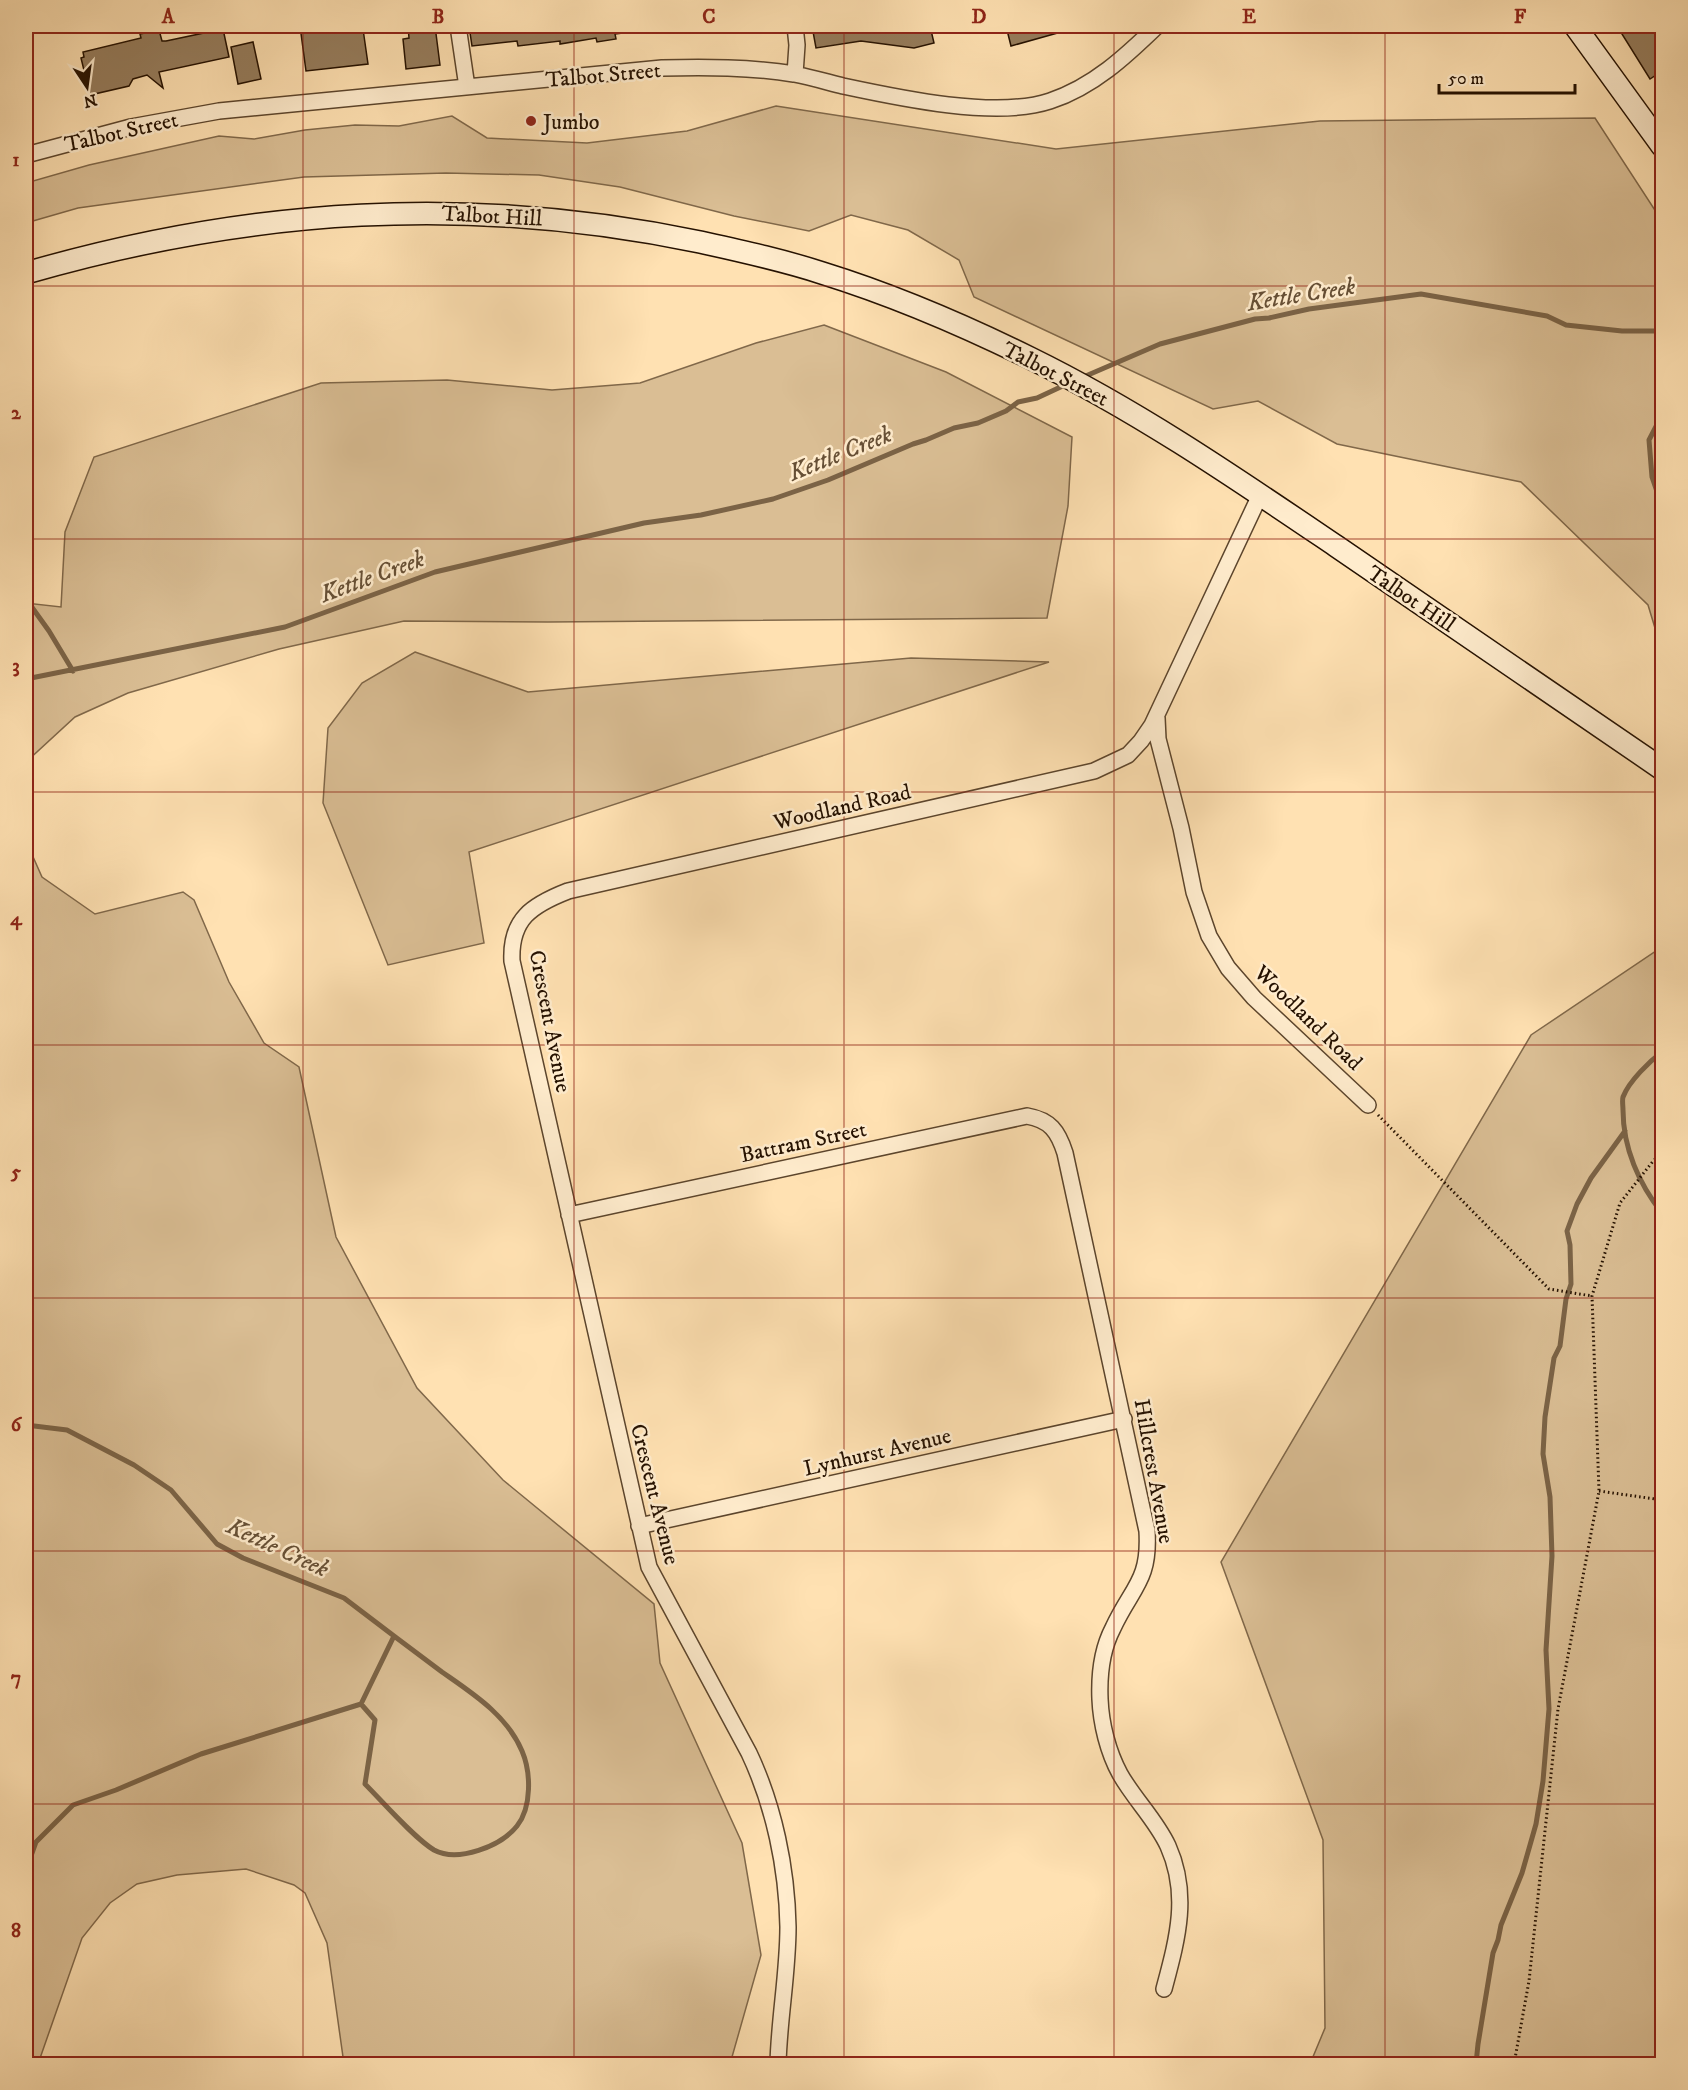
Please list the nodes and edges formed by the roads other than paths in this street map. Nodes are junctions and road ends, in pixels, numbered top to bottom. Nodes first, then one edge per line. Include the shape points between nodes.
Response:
1 (458, 26) edge
2 (795, 26) edge
3 (1157, 26) edge
4 (1575, 26) edge
5 (795, 74) junction
6 (467, 87) junction
7 (1662, 146) edge
8 (26, 156) edge
9 (26, 273) edge
10 (950, 322) joint
11 (1159, 430) joint
12 (1260, 495) junction
13 (1157, 718) junction
14 (1662, 769) edge
15 (523, 918) joint
16 (1368, 1105) road end
17 (1046, 1121) joint
18 (569, 1215) junction
19 (1124, 1419) junction
20 (639, 1527) junction
21 (1164, 1989) dead end
22 (778, 2064) edge

1 - 6 street
2 - 5 street
3 - 5 street, Talbot Street via 1108,70 1082,87 1049,101 1018,107 951,105
4 - 7 main road
5 - 6 street, Talbot Street via 715,67 662,68
6 - 8 street, Talbot Street via 210,112 130,127
9 - 10 main road, Talbot Hill via 209,230 371,213 484,214 598,223 736,250 822,272
10 - 11 main road, Talbot Street via 1032,359
11 - 12 main road, Talbot Hill
12 - 13 street, Woodland Road
12 - 14 main road, Talbot Hill
13 - 15 street, Woodland Road via 1128,755 1094,771 568,891 543,901
13 - 16 street, Woodland Road via 1158,739 1196,899 1209,936 1228,968 1254,998
15 - 18 street, Crescent Avenue via 513,937 512,961
17 - 18 street, Battram Street via 1027,1116
17 - 19 street, Hillcrest Avenue via 1065,1153
18 - 20 street, Crescent Avenue
19 - 20 street, Lynhurst Avenue
19 - 21 street, Hillcrest Avenue via 1147,1531 1147,1558 1140,1582 1108,1640 1100,1700 1109,1748 1119,1773 1163,1837 1178,1879 1178,1936
20 - 22 street, Crescent Avenue via 654,1580 749,1753 773,1823 788,1928

